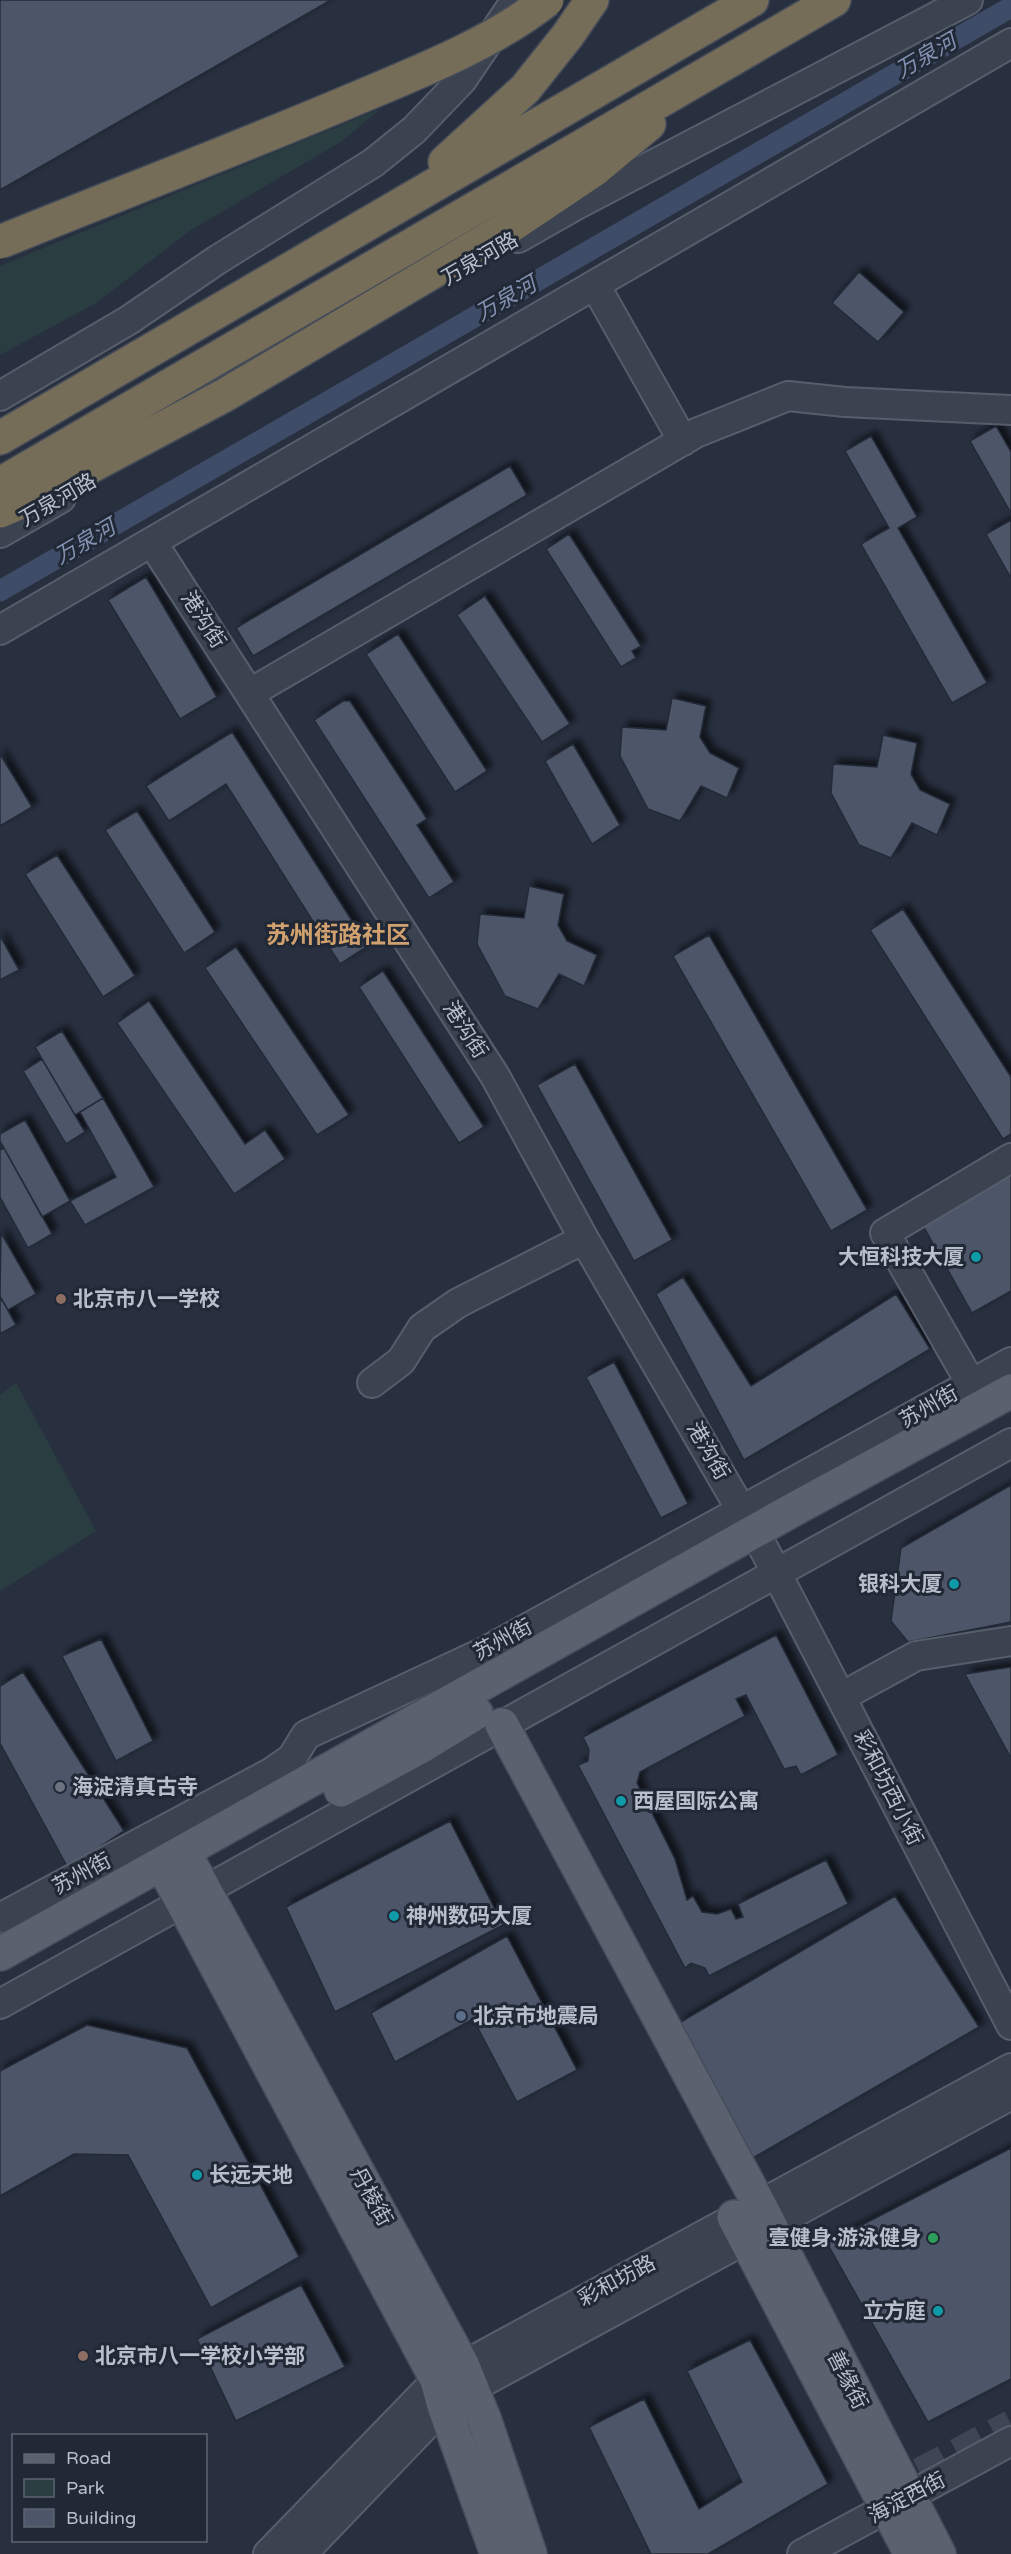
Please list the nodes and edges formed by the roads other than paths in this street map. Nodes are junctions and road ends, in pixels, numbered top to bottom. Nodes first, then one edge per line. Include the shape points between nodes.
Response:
1 (516, 0) edge
2 (547, 0) edge
3 (592, 0) edge
4 (752, 0) edge
5 (834, 0) edge
6 (861, 0) edge
7 (968, 0) edge
8 (775, 34) junction
9 (1011, 43) edge
10 (728, 60) junction
11 (375, 220) junction
12 (0, 242) edge
13 (595, 285) junction
14 (103, 378) junction
15 (0, 396) edge
16 (1011, 410) edge
17 (0, 420) edge
18 (0, 438) edge
19 (683, 441) junction
20 (70, 443) junction
21 (0, 483) edge
22 (0, 507) edge
23 (0, 512) edge
24 (0, 533) edge
25 (152, 542) junction
26 (0, 630) edge
27 (250, 693) junction
28 (1011, 1158) edge
29 (584, 1239) junction
30 (1011, 1362) edge
31 (372, 1383) dead end
32 (994, 1399) edge
33 (1011, 1443) edge
34 (759, 1542) junction
35 (1011, 1641) edge
36 (841, 1697) junction
37 (502, 1725) junction
38 (183, 1877) junction
39 (0, 1918) edge
40 (0, 1954) edge
41 (0, 1977) edge
42 (0, 2004) edge
43 (1011, 2025) edge
44 (1011, 2068) edge
45 (1011, 2095) edge
46 (752, 2221) junction
47 (454, 2384) junction
48 (1011, 2441) edge
49 (898, 2503) junction
50 (268, 2554) edge
51 (302, 2554) edge
52 (497, 2554) edge
53 (530, 2554) edge
54 (802, 2554) edge
55 (911, 2554) edge
56 (939, 2554) edge

1 - 15 street via 462,80 414,130 374,163 217,260 129,320
2 - 12 highway, bridge via 446,60
3 - 11 highway via 525,89 469,142
4 - 11 highway
5 - 8 highway, 万泉河路
6 - 8 highway
7 - 24 street, 万泉河路 via 576,205
8 - 10 highway, 万泉河路
9 - 13 street
10 - 20 highway, 万泉河路
10 - 23 highway via 594,170 512,225 225,395
11 - 14 highway
13 - 19 street
13 - 25 street
14 - 17 highway
14 - 18 highway
16 - 19 street via 788,396
19 - 27 street
20 - 21 highway, 万泉河路
20 - 22 highway
25 - 26 street
25 - 27 street, 港沟街
27 - 29 street, 港沟街 via 495,1076
28 - 32 street via 885,1233
29 - 31 street via 458,1303 422,1328 401,1361
29 - 34 street, 港沟街
30 - 32 street, 苏州街
32 - 34 main road, 苏州街
33 - 34 street, 苏州街
34 - 36 street, 彩和坊西小街
34 - 37 street, 苏州街
34 - 38 main road, 苏州街 via 422,1746
34 - 39 street, 苏州街 via 484,1652 306,1735 292,1758 272,1772
35 - 36 street via 916,1656
36 - 43 street, 彩和坊西小街
37 - 38 street, 苏州街
37 - 46 main road, 善缘街
38 - 40 main road, 苏州街
38 - 41 main road, 苏州街
38 - 42 street, 苏州街
38 - 47 main road, 丹棱街
44 - 46 street, 彩和坊路
45 - 46 street, 彩和坊路
46 - 47 street, 彩和坊路
46 - 49 main road, 善缘街
47 - 50 street, 彩和坊路
47 - 51 street, 彩和坊路
47 - 52 main road, 丹棱街
47 - 53 main road, 丹棱街
48 - 49 street, 海淀西街
49 - 54 street, 海淀西街
49 - 55 main road, 善缘街
49 - 56 main road, 善缘街

